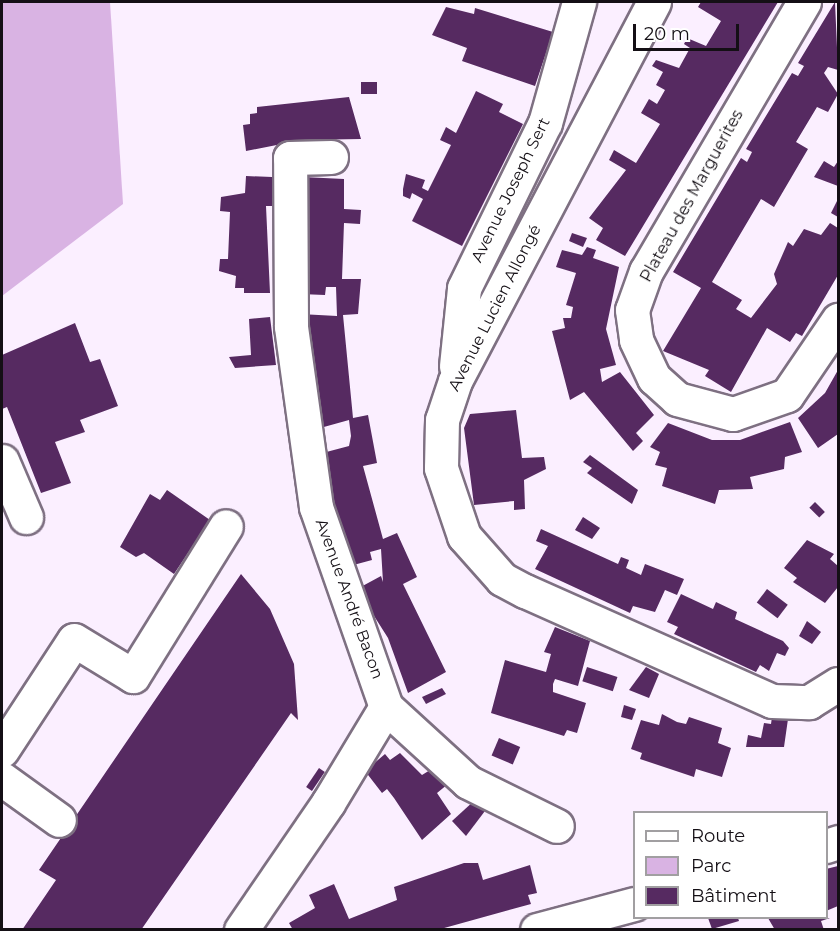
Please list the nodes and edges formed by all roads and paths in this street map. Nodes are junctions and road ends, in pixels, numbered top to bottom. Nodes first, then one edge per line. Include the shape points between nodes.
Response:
1 (579, 2) edge
2 (654, 2) edge
3 (804, 2) edge
4 (330, 158) dead end
5 (838, 320) edge
6 (454, 381) junction
7 (2, 461) edge
8 (26, 517) dead end
9 (225, 526) dead end
10 (838, 684) edge
11 (386, 706) junction
12 (2, 750) edge
13 (2, 779) edge
14 (59, 819) dead end
15 (557, 826) dead end
16 (633, 904) edge
17 (551, 928) edge
18 (241, 930) edge

1 - 6 street, Avenue Joseph Sert via 545,123 464,288
2 - 6 street, Avenue Lucien Allongé
3 - 5 street, Plateau des Marguerites via 646,272 632,310 636,340 654,378 677,399 734,414 787,395
4 - 11 street, Avenue André Bacon via 290,158 292,338 316,507
6 - 10 street, Avenue Lucien Allongé via 442,420 441,468 464,536 502,579 772,701 809,702
7 - 8 street
9 - 12 street via 133,676 74,640
11 - 15 street via 468,782
11 - 18 street via 328,803
13 - 14 street
16 - 17 street

